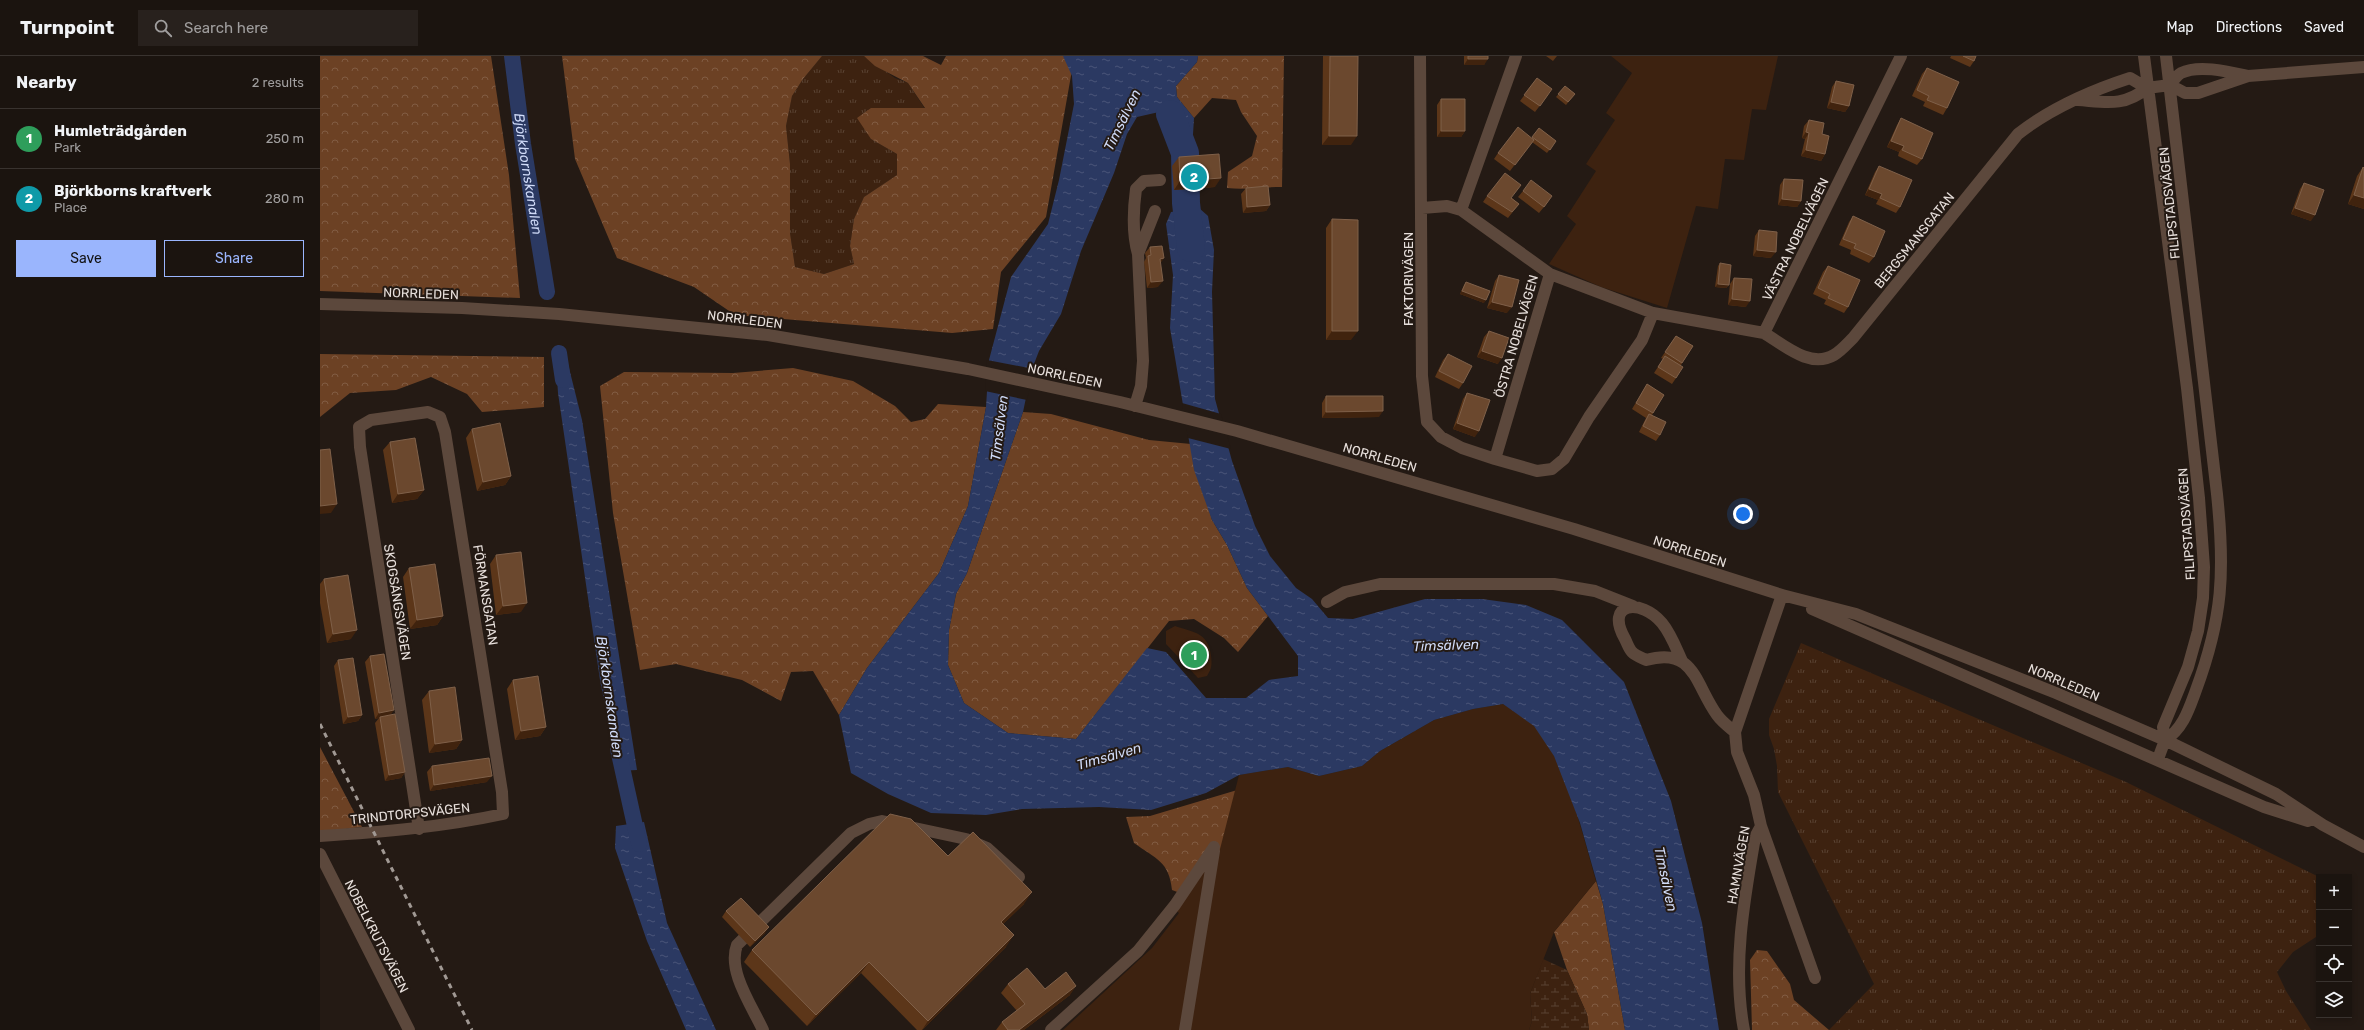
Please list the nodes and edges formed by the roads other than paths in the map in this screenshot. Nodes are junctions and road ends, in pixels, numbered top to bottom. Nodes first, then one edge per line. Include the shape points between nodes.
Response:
1 (1420, 56) edge
2 (1516, 56) edge
3 (1901, 56) edge
4 (2144, 56) edge
5 (2166, 56) edge
6 (2364, 67) edge
7 (2248, 76) junction
8 (2170, 85) junction
9 (2147, 88) junction
10 (2078, 100) junction
11 (1160, 180) dead end
12 (1422, 208) junction
13 (1461, 210) junction
14 (1155, 211) dead end
15 (1138, 254) junction
16 (1550, 274) junction
17 (320, 304) edge
18 (1653, 313) junction
19 (1764, 333) junction
20 (1135, 406) junction
21 (405, 415) joint
22 (1495, 459) junction
23 (1782, 595) junction
24 (1327, 602) dead end
25 (1633, 606) junction
26 (1682, 661) junction
27 (1735, 732) junction
28 (2165, 740) junction
29 (2158, 759) junction
30 (503, 814) joint
31 (2323, 825) junction
32 (1761, 826) junction
33 (419, 828) junction
34 (320, 836) edge
35 (2364, 847) edge
36 (320, 854) edge
37 (1019, 877) edge
38 (1815, 978) dead end
39 (409, 1030) edge
40 (763, 1030) edge
41 (1052, 1030) edge
42 (1185, 1030) edge
43 (1744, 1030) edge

1 - 12 street, FAKTORIVÄGEN
2 - 13 street
3 - 19 street, VÄSTRA NOBELVÄGEN
4 - 9 street, FILIPSTADSVÄGEN
5 - 8 street, FILIPSTADSVÄGEN
6 - 7 street
7 - 8 street via 2198,93 2185,93
7 - 8 street via 2223,70 2197,70 2181,73
8 - 9 street
8 - 28 street, FILIPSTADSVÄGEN via 2217,494 2222,563 2221,594 2206,664 2190,708 2176,733
9 - 10 street, BERGSMANSGATAN via 2135,98 2112,102
9 - 10 street, BERGSMANSGATAN via 2130,78 2093,90
9 - 28 street, FILIPSTADSVÄGEN via 2187,388 2200,498 2204,567 2198,631 2188,667 2163,727
10 - 19 street, BERGSMANSGATAN via 2037,119 2018,134 1853,338 1835,355 1818,361 1800,355
11 - 15 street via 1144,181 1136,189 1133,219 1134,241
12 - 13 street via 1447,206
12 - 22 street, FAKTORIVÄGEN via 1422,376 1427,422 1440,437 1462,448
13 - 16 street, ÖSTRA NOBELVÄGEN
14 - 15 street
15 - 20 street via 1143,361 1141,386
16 - 18 street
16 - 22 street, ÖSTRA NOBELVÄGEN
17 - 20 street, NORRLEDEN via 462,308 638,321 768,335 968,369
18 - 19 street
18 - 22 street via 1642,340 1589,417 1564,459 1552,469 1538,471
20 - 23 street, NORRLEDEN via 1237,431 1574,529
21 - 30 street, FÖRMANSGATAN via 428,412 440,417 445,432 471,585 502,792
21 - 33 street, SKOGSÄNGSVÄGEN via 371,420 359,427
23 - 27 street, HAMNVÄGEN
23 - 28 street, NORRLEDEN via 1856,614 2056,693
23 - 29 street, NORRLEDEN
24 - 25 street via 1345,592 1380,584 1554,584 1595,591
25 - 26 street via 1651,613 1661,622
25 - 26 street via 1620,613 1618,627 1632,652 1646,660 1662,655
26 - 27 street via 1696,676 1717,716
27 - 32 street, HAMNVÄGEN via 1737,752 1754,795
28 - 29 street
28 - 31 street, NORRLEDEN via 2276,794
29 - 31 street, NORRLEDEN via 2264,807
30 - 33 street, TRINDTORPSVÄGEN
31 - 35 street, NORRLEDEN
32 - 38 street
32 - 43 street, HAMNVÄGEN via 1755,837 1741,933 1740,975
33 - 34 street, TRINDTORPSVÄGEN
36 - 39 street, NOBELKRUTSVÄGEN
37 - 40 street via 987,848 966,839 882,821 851,833 737,945 733,954 739,978
41 - 42 street via 1138,951 1214,848

